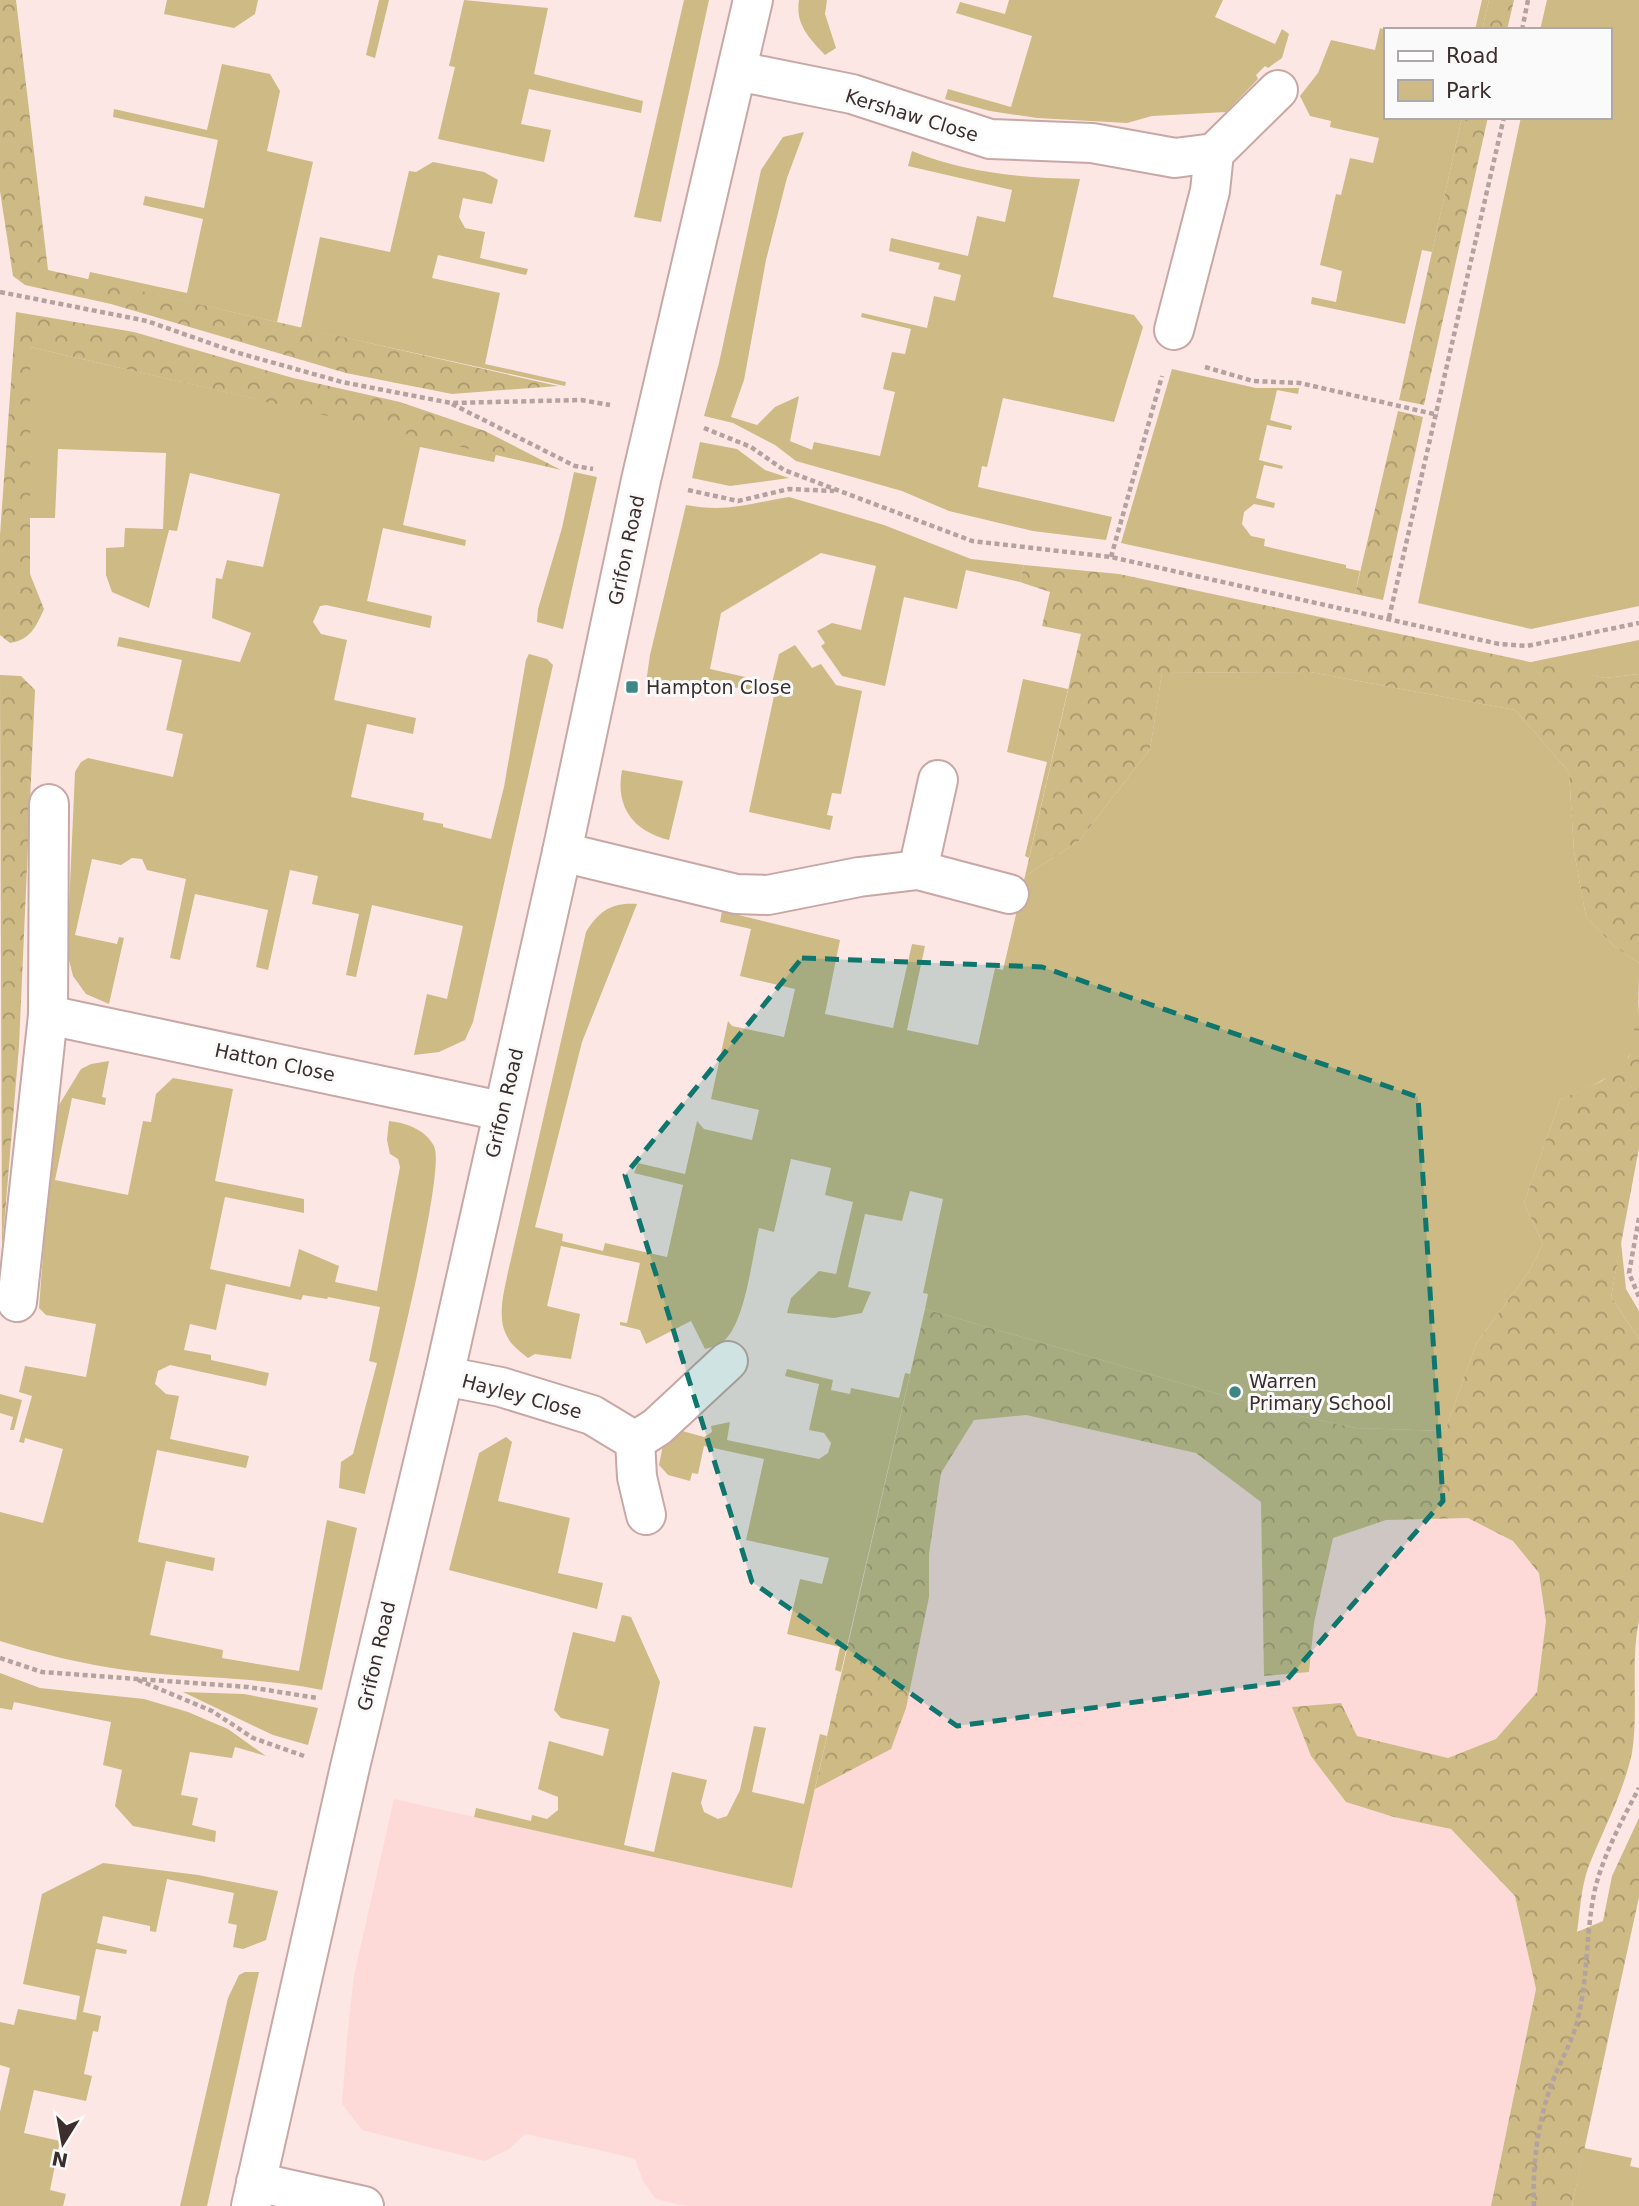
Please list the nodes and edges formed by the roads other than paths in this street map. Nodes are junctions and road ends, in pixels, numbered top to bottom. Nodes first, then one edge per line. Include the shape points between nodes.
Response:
1 (754, 0) edge
2 (737, 71) junction
3 (1278, 90) dead end
4 (1214, 153) junction
5 (1171, 343) road end
6 (938, 780) dead end
7 (49, 804) dead end
8 (562, 852) junction
9 (918, 870) junction
10 (1009, 894) dead end
11 (48, 1015) junction
12 (501, 1111) junction
13 (13, 1278) edge
14 (728, 1361) dead end
15 (444, 1376) junction
16 (635, 1441) junction
17 (646, 1515) dead end
18 (253, 2194) edge
19 (364, 2206) edge

1 - 2 street, Grifon Road
2 - 4 street, Kershaw Close via 852,94 990,139 1092,143 1175,158
2 - 8 street, Grifon Road via 641,480
3 - 4 street
4 - 5 street via 1210,191
6 - 9 street
7 - 11 street
8 - 9 street via 736,894 768,895
8 - 12 street, Grifon Road
9 - 10 street
11 - 12 street, Hatton Close
11 - 13 street
12 - 15 street, Grifon Road
14 - 16 street via 657,1427
15 - 16 street, Hayley Close via 501,1387 593,1415
15 - 18 street, Grifon Road
16 - 17 street via 636,1477
18 - 19 street

